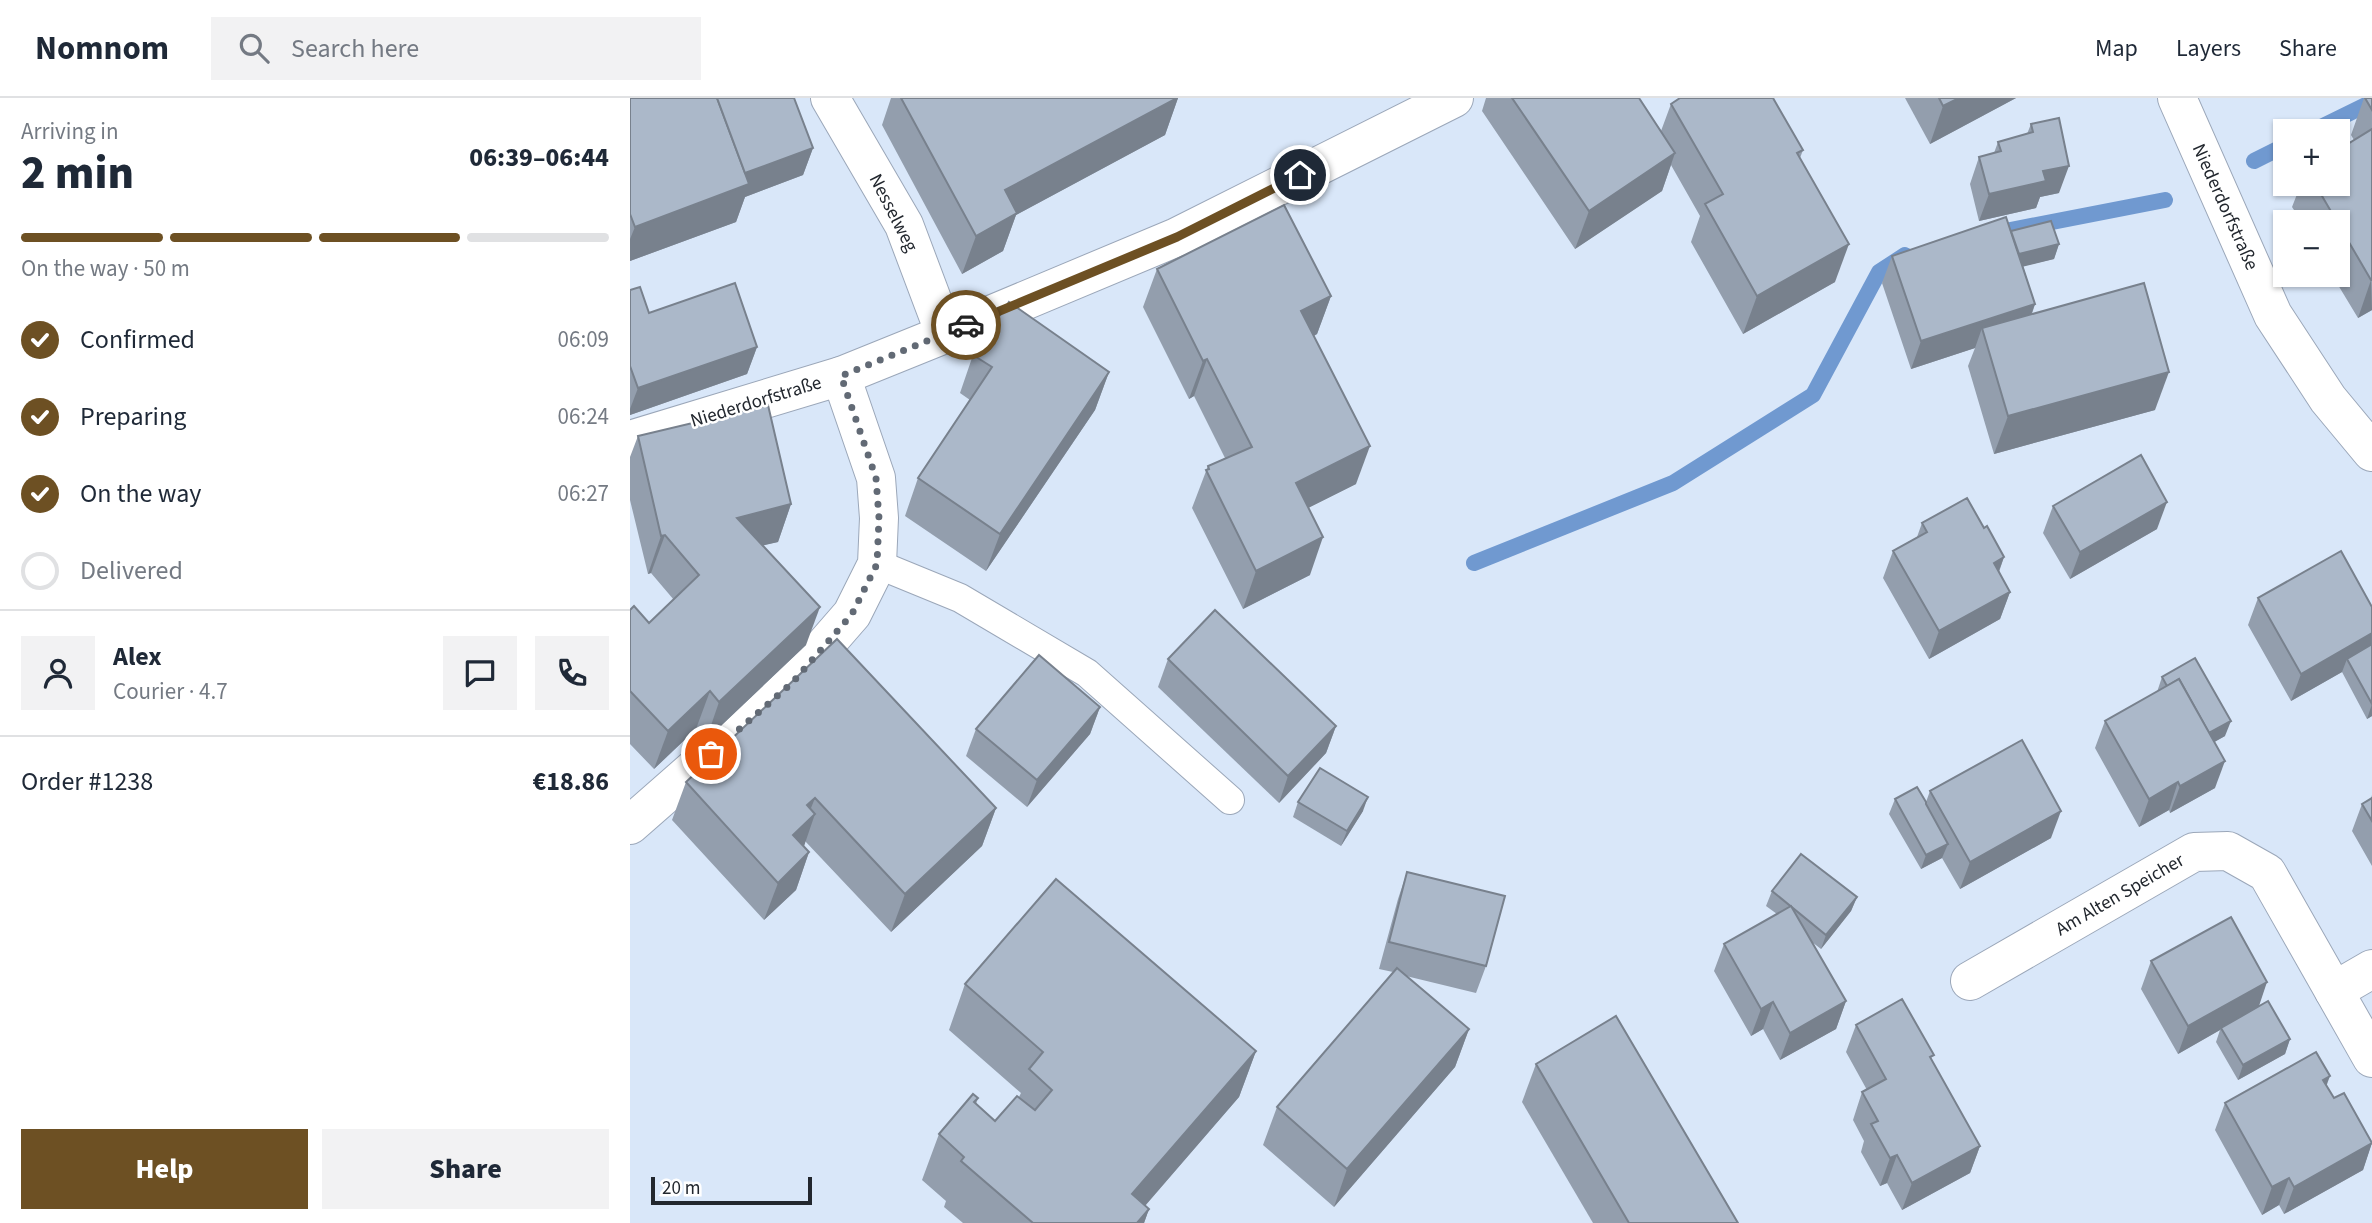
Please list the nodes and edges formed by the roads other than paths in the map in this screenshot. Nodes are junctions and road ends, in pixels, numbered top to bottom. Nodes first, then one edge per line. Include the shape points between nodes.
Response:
1 (830, 98) edge
2 (1454, 98) edge
3 (2176, 98) edge
4 (945, 334) junction
5 (841, 376) junction
6 (630, 440) edge
7 (2372, 452) edge
8 (877, 564) junction
9 (1230, 800) dead end
10 (630, 825) edge
11 (2372, 969) edge
12 (1969, 981) dead end
13 (2334, 990) junction
14 (2372, 1058) edge

1 - 4 street, Nesselweg via 904,225
2 - 4 street, Niederdorfstraße via 1177,237
3 - 7 street, Niederdorfstraße via 2273,316 2328,399
4 - 5 street, Niederdorfstraße
5 - 6 street, Niederdorfstraße
5 - 8 street via 876,478
8 - 9 lane via 960,598 1087,673
8 - 10 street via 852,614 792,683
11 - 13 street
12 - 13 street, Am Alten Speicher via 2194,852 2228,851 2267,873
13 - 14 street, Am Alten Speicher

